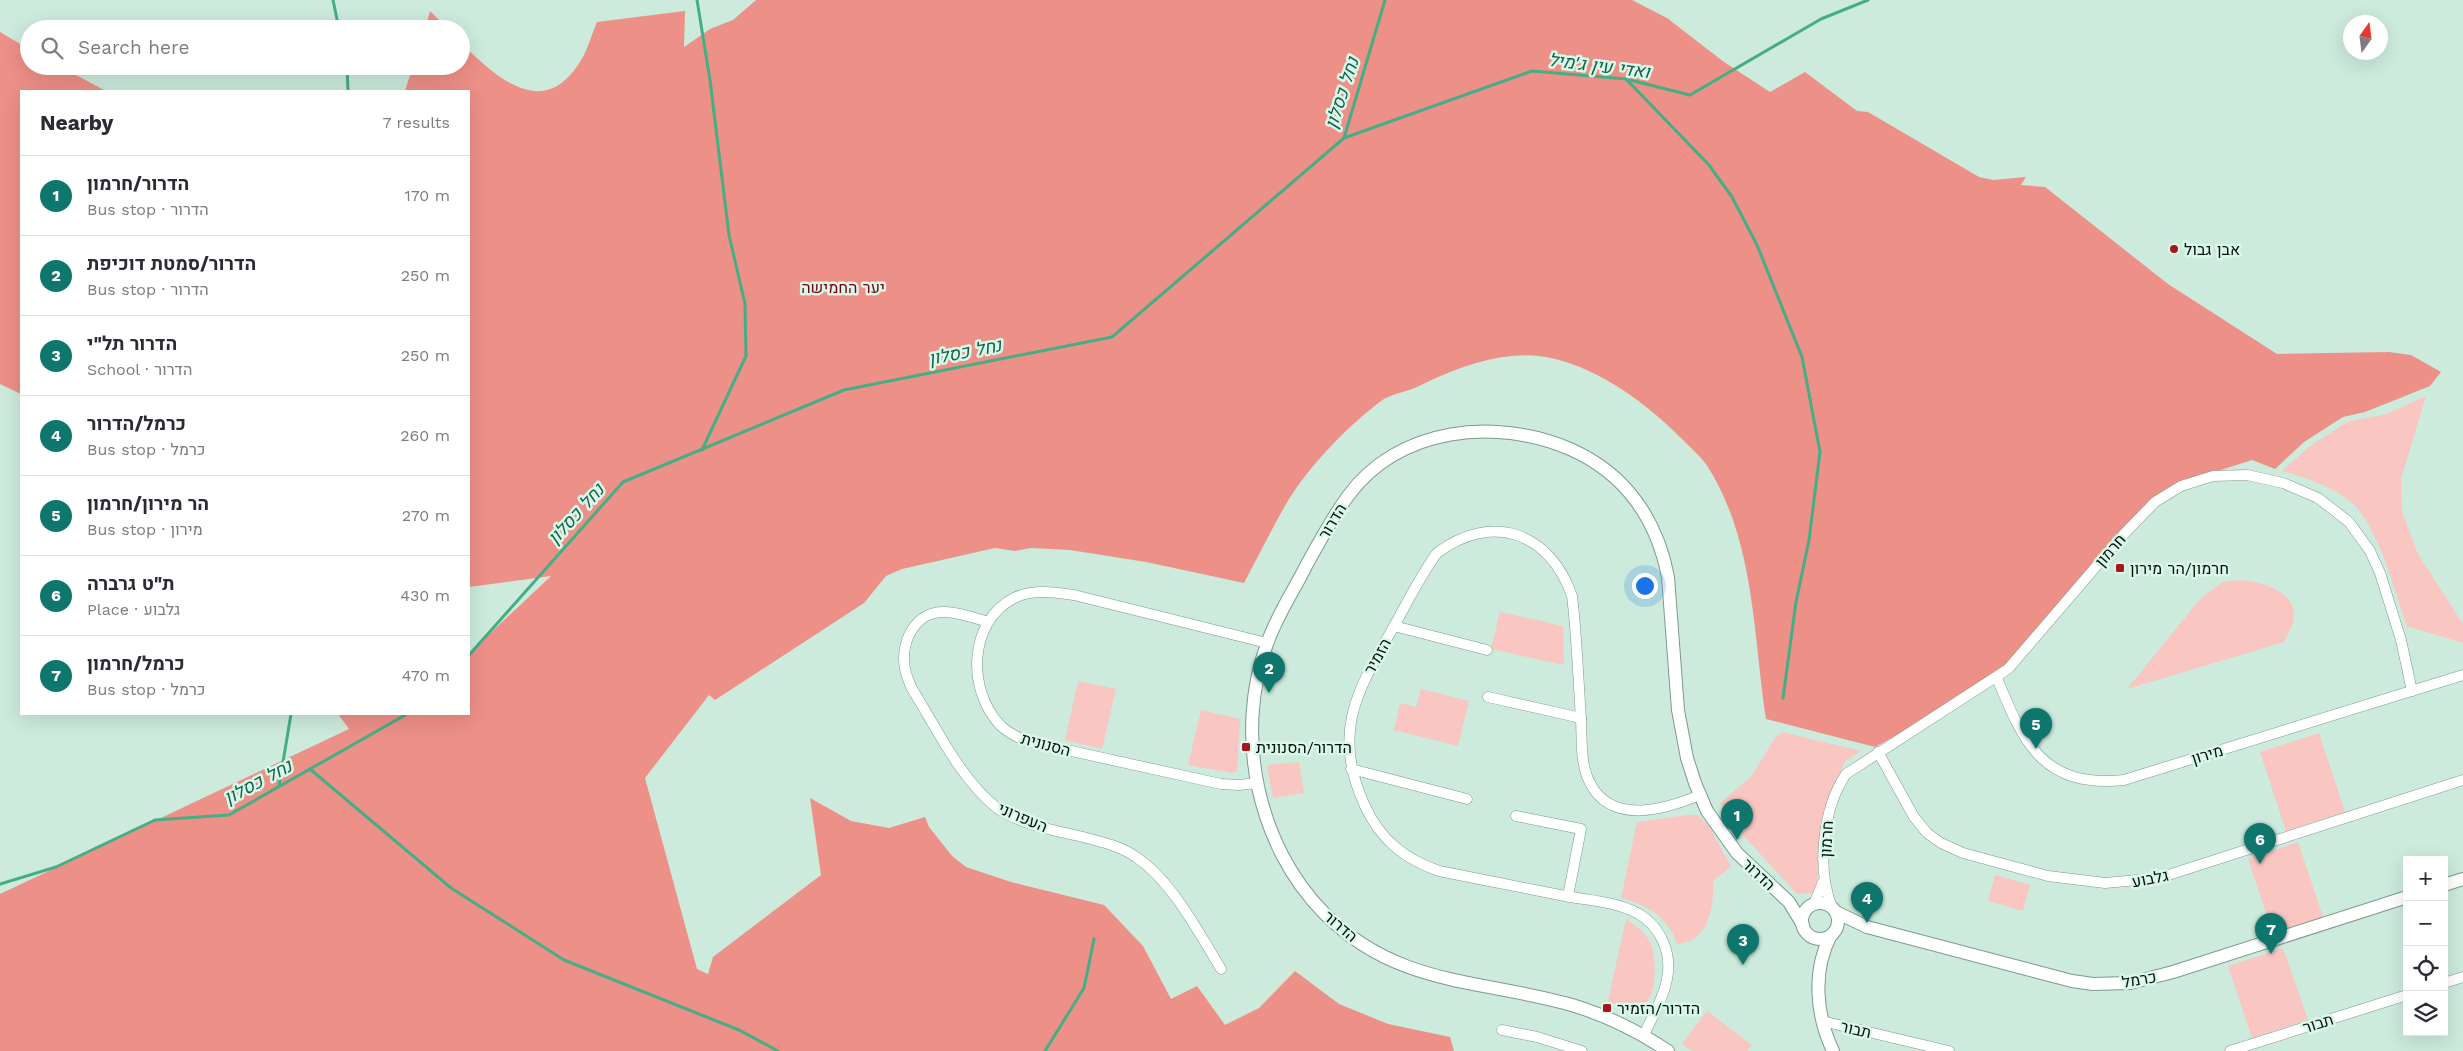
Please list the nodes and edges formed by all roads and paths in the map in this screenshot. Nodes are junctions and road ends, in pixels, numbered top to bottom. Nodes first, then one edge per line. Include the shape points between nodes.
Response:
1 (988, 622) junction
2 (1394, 626) junction
3 (1267, 643) junction
4 (1487, 650) dead end
5 (2463, 675) edge
6 (1997, 678) junction
7 (2412, 691) junction
8 (1488, 697) dead end
9 (1581, 718) junction
10 (1878, 752) junction
11 (1351, 769) junction
12 (2463, 780) edge
13 (1257, 783) junction
14 (1700, 795) junction
15 (1467, 799) dead end
16 (1516, 816) dead end
17 (1824, 879) junction
18 (2463, 879) edge
19 (2448, 884) edge
20 (1568, 896) junction
21 (2403, 898) edge
22 (1789, 902) junction
23 (1812, 905) junction
24 (1834, 909) junction
25 (1866, 927) junction
26 (1805, 930) junction
27 (1833, 934) junction
28 (1820, 964) junction
29 (1221, 969) dead end
30 (2463, 977) edge
31 (2448, 981) edge
32 (2403, 995) edge
33 (1822, 1021) junction
34 (1502, 1030) dead end
35 (1644, 1035) junction
36 (1923, 1048) edge
37 (1582, 1051) edge
38 (1668, 1051) edge
39 (1833, 1051) edge
40 (1950, 1051) edge
41 (2230, 1051) edge

1 - 3 street, הסנונית via 1014,598 1047,592 1074,595
1 - 13 street, הסנונית via 978,651 978,680 989,711 1000,726 1014,735 1026,741 1221,784
1 - 29 street, העפרוני via 945,612 930,614 917,622 908,634 904,652 904,670 911,687 970,782 998,809 1036,825 1104,843 1136,857 1165,885
2 - 4 street
2 - 9 street, הזמיר via 1429,564 1450,542 1489,530 1525,539 1543,549 1557,564 1572,596
2 - 11 street, הזמיר via 1363,680 1354,705 1349,726
3 - 13 street, הדרור via 1254,696
3 - 14 street, הדרור via 1349,494 1388,459 1411,445 1438,436 1467,432 1495,431 1555,442 1581,454 1617,480 1648,516 1659,538 1668,577 1678,710 1687,758
5 - 7 street, מירון
6 - 7 street, מירון via 2018,729 2027,742 2050,766 2084,781 2124,780
6 - 7 street, חרמון via 2155,502 2197,480 2231,474 2283,483 2318,498 2349,522 2370,551 2380,572 2401,640
6 - 10 street, חרמון
8 - 9 street
9 - 14 street, הזמיר via 1585,769 1590,783 1612,804 1642,811 1657,810
10 - 12 street, גלבוע via 1914,817 1927,833 1941,843 1963,853 2048,876 2105,884 2159,878
10 - 17 street, חרמון via 1846,774 1835,790 1826,817
11 - 15 street
11 - 20 street, הזמיר via 1359,794 1378,829 1388,843 1418,864
13 - 35 street, הדרור via 1266,821 1292,872 1325,914 1365,946 1415,971 1570,1005
14 - 22 street, הדרור via 1707,811 1737,853
16 - 20 street via 1581,829
17 - 23 street, חרמון
17 - 24 street, חרמון
18 - 19 street
20 - 35 street, הזמיר via 1632,911 1650,922 1663,940 1668,971 1665,986
21 - 25 street, כרמל via 2173,972 2137,982 2112,984 2093,984 2053,976
22 - 23 street, הדרור
22 - 26 street, הדרור
23 - 24 street via 1826,904
23 - 26 street via 1804,913
24 - 25 street, כרמל
24 - 27 street via 1839,920
25 - 27 street, כרמל via 1849,926
26 - 27 street via 1818,939
26 - 28 street
27 - 28 street via 1823,950
28 - 33 street
30 - 31 street
32 - 41 street, תבור
33 - 36 street, תבור
33 - 39 street
34 - 37 street
35 - 38 street, הדרור
36 - 40 street, תבור

